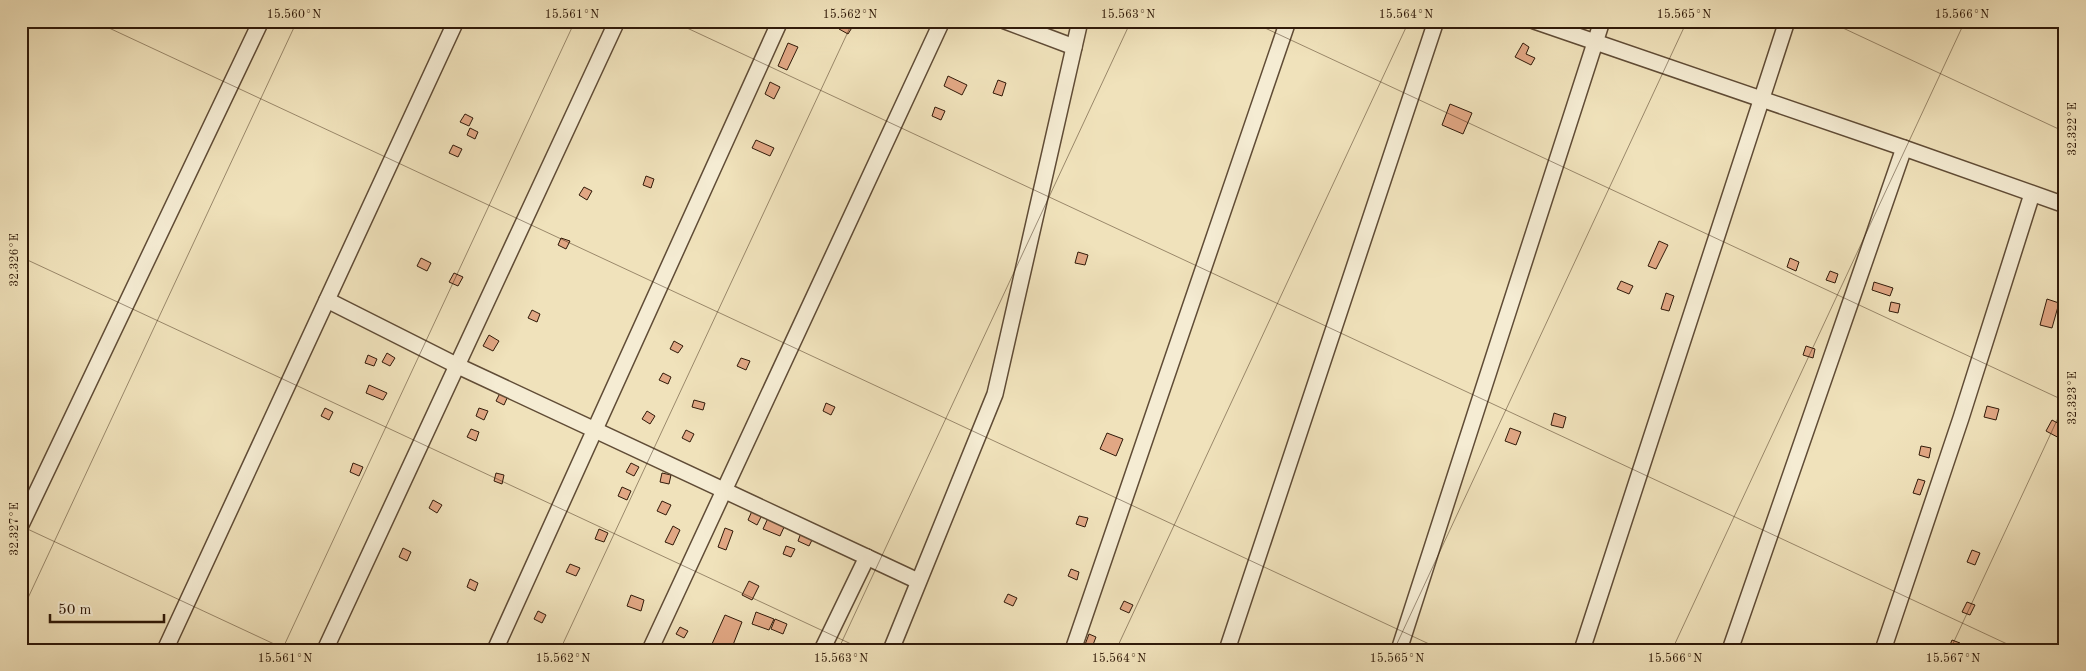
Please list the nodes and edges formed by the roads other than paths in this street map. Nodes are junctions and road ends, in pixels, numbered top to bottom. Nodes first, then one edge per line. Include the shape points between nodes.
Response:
1 (261, 21) edge
2 (456, 21) edge
3 (617, 21) edge
4 (780, 21) edge
5 (942, 21) edge
6 (1005, 21) edge
7 (1080, 21) edge
8 (1288, 21) edge
9 (1436, 21) edge
10 (1534, 21) edge
11 (1602, 21) edge
12 (1787, 21) edge
13 (1595, 42) junction
14 (1074, 47) junction
15 (1760, 100) junction
16 (1904, 148) junction
17 (2032, 194) junction
18 (2065, 205) edge
19 (327, 300) junction
20 (458, 366) junction
21 (594, 430) junction
22 (723, 490) junction
23 (21, 525) edge
24 (867, 557) junction
25 (918, 581) junction
26 (165, 650) edge
27 (325, 650) edge
28 (495, 650) edge
29 (650, 650) edge
30 (822, 650) edge
31 (891, 650) edge
32 (1072, 650) edge
33 (1228, 650) edge
34 (1400, 650) edge
35 (1582, 650) edge
36 (1730, 650) edge
37 (1883, 650) edge

1 - 23 street
2 - 19 street
3 - 20 street
4 - 21 street
5 - 22 street
6 - 14 street
7 - 14 street
8 - 32 street
9 - 33 street
10 - 13 street
11 - 13 street
12 - 15 street
13 - 15 street
13 - 34 street
14 - 25 street via 995,394
15 - 16 street
15 - 35 street
16 - 17 street
16 - 36 street
17 - 18 street
17 - 37 street
19 - 20 street
19 - 26 street
20 - 21 street
20 - 27 street
21 - 22 street
21 - 28 street
22 - 24 street
22 - 29 street
24 - 25 street
24 - 30 street
25 - 31 street

